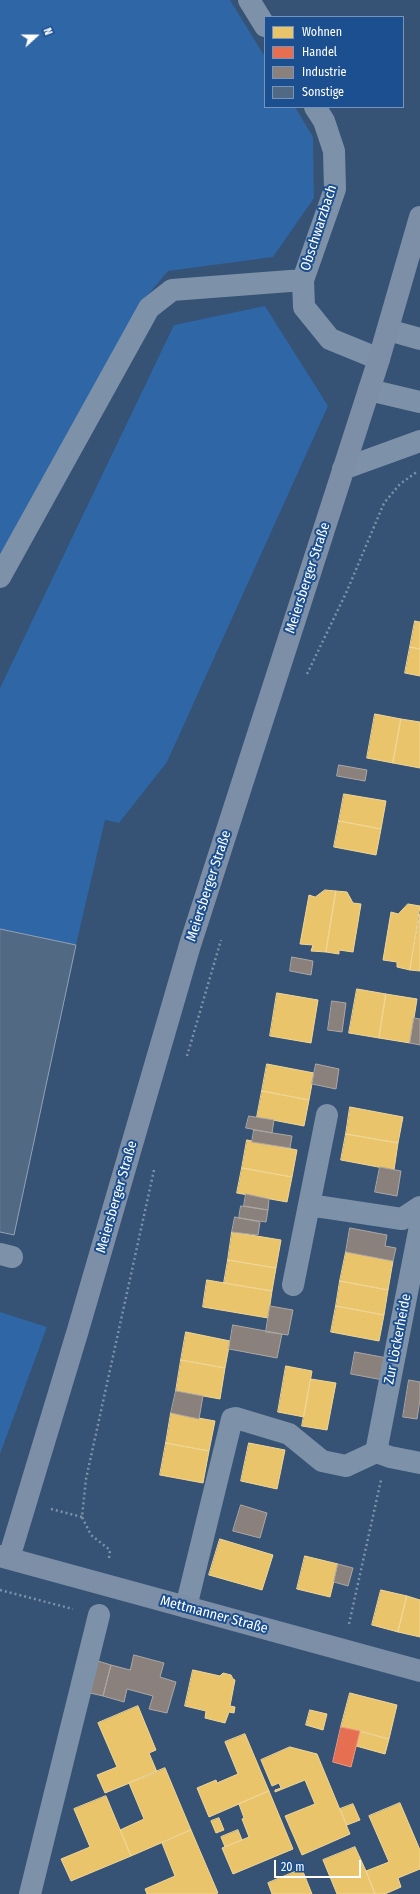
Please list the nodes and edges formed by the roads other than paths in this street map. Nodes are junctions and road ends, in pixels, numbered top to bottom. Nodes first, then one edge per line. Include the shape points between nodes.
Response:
1 (249, 0) edge
2 (264, 24) edge
3 (316, 108) edge
4 (420, 217) edge
5 (302, 280) junction
6 (388, 330) junction
7 (420, 339) edge
8 (379, 360) junction
9 (369, 390) junction
10 (420, 402) edge
11 (420, 440) edge
12 (343, 469) junction
13 (0, 577) edge
14 (326, 1115) dead end
15 (309, 1206) junction
16 (420, 1207) edge
17 (420, 1226) edge
18 (293, 1285) dead end
19 (383, 1455) junction
20 (420, 1463) edge
21 (4, 1557) edge
22 (186, 1607) junction
23 (99, 1615) road end
24 (420, 1671) edge
25 (30, 1894) edge

1 - 2 street
3 - 5 street, Obschwarzbach via 324,121 334,151 335,189
4 - 6 main road, Meiersberger Straße
5 - 8 street, Obschwarzbach via 304,308 330,339
5 - 13 street via 172,290 149,308
6 - 7 street
6 - 8 main road, Meiersberger Straße
8 - 9 main road, Meiersberger Straße
9 - 10 street
9 - 12 main road, Meiersberger Straße
11 - 12 street
12 - 21 main road, Meiersberger Straße via 190,945 78,1330
14 - 15 street
15 - 16 street via 402,1219
15 - 18 street
17 - 19 street, Zur Löckerheide
19 - 20 street
19 - 22 street via 346,1466 322,1461 289,1434 232,1419
21 - 22 main road, Mettmanner Straße
22 - 24 main road, Mettmanner Straße
23 - 25 street

